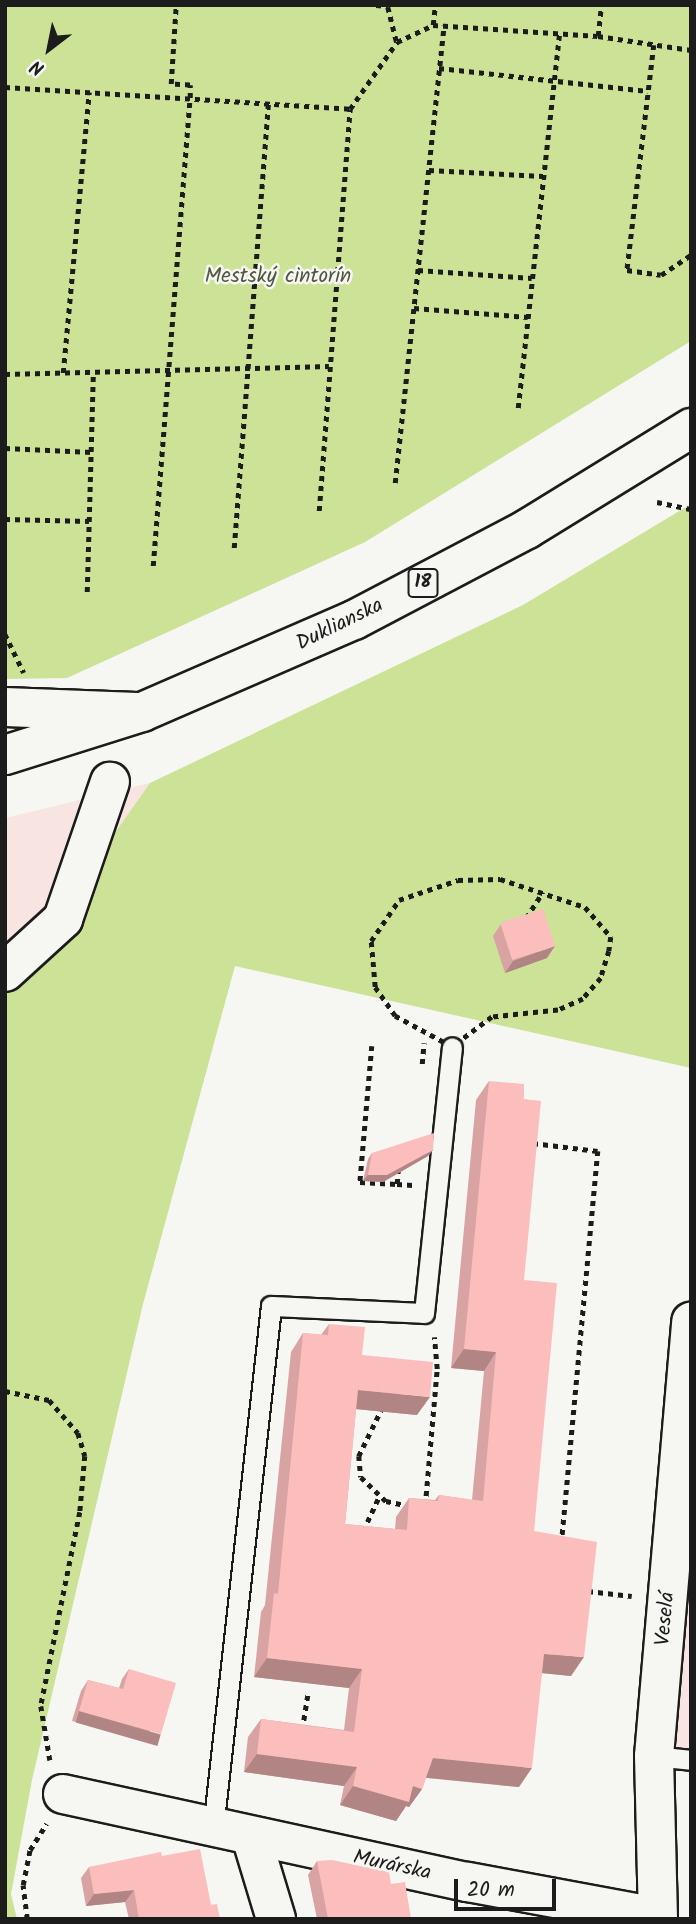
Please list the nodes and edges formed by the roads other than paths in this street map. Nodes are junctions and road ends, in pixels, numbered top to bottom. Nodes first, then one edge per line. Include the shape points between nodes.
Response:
1 (691, 428) edge
2 (15, 692) edge
3 (142, 712) junction
4 (5, 755) edge
5 (110, 782) dead end
6 (5, 972) edge
7 (452, 1047) road end
8 (691, 1322) edge
9 (673, 1758) edge
10 (63, 1794) road end
11 (213, 1829) junction
12 (251, 1836) junction
13 (658, 1918) edge
14 (276, 1919) edge

1 - 3 street, Duklianska / 18 via 527,529 354,620
2 - 3 street
3 - 4 street, Duklianska / 18
5 - 6 street via 63,919
7 - 11 lane via 424,1313 271,1306
8 - 9 street, Veselá
9 - 13 street, Veselá
10 - 11 street, Murárska
11 - 12 street, Murárska
12 - 13 street, Murárska
12 - 14 street

